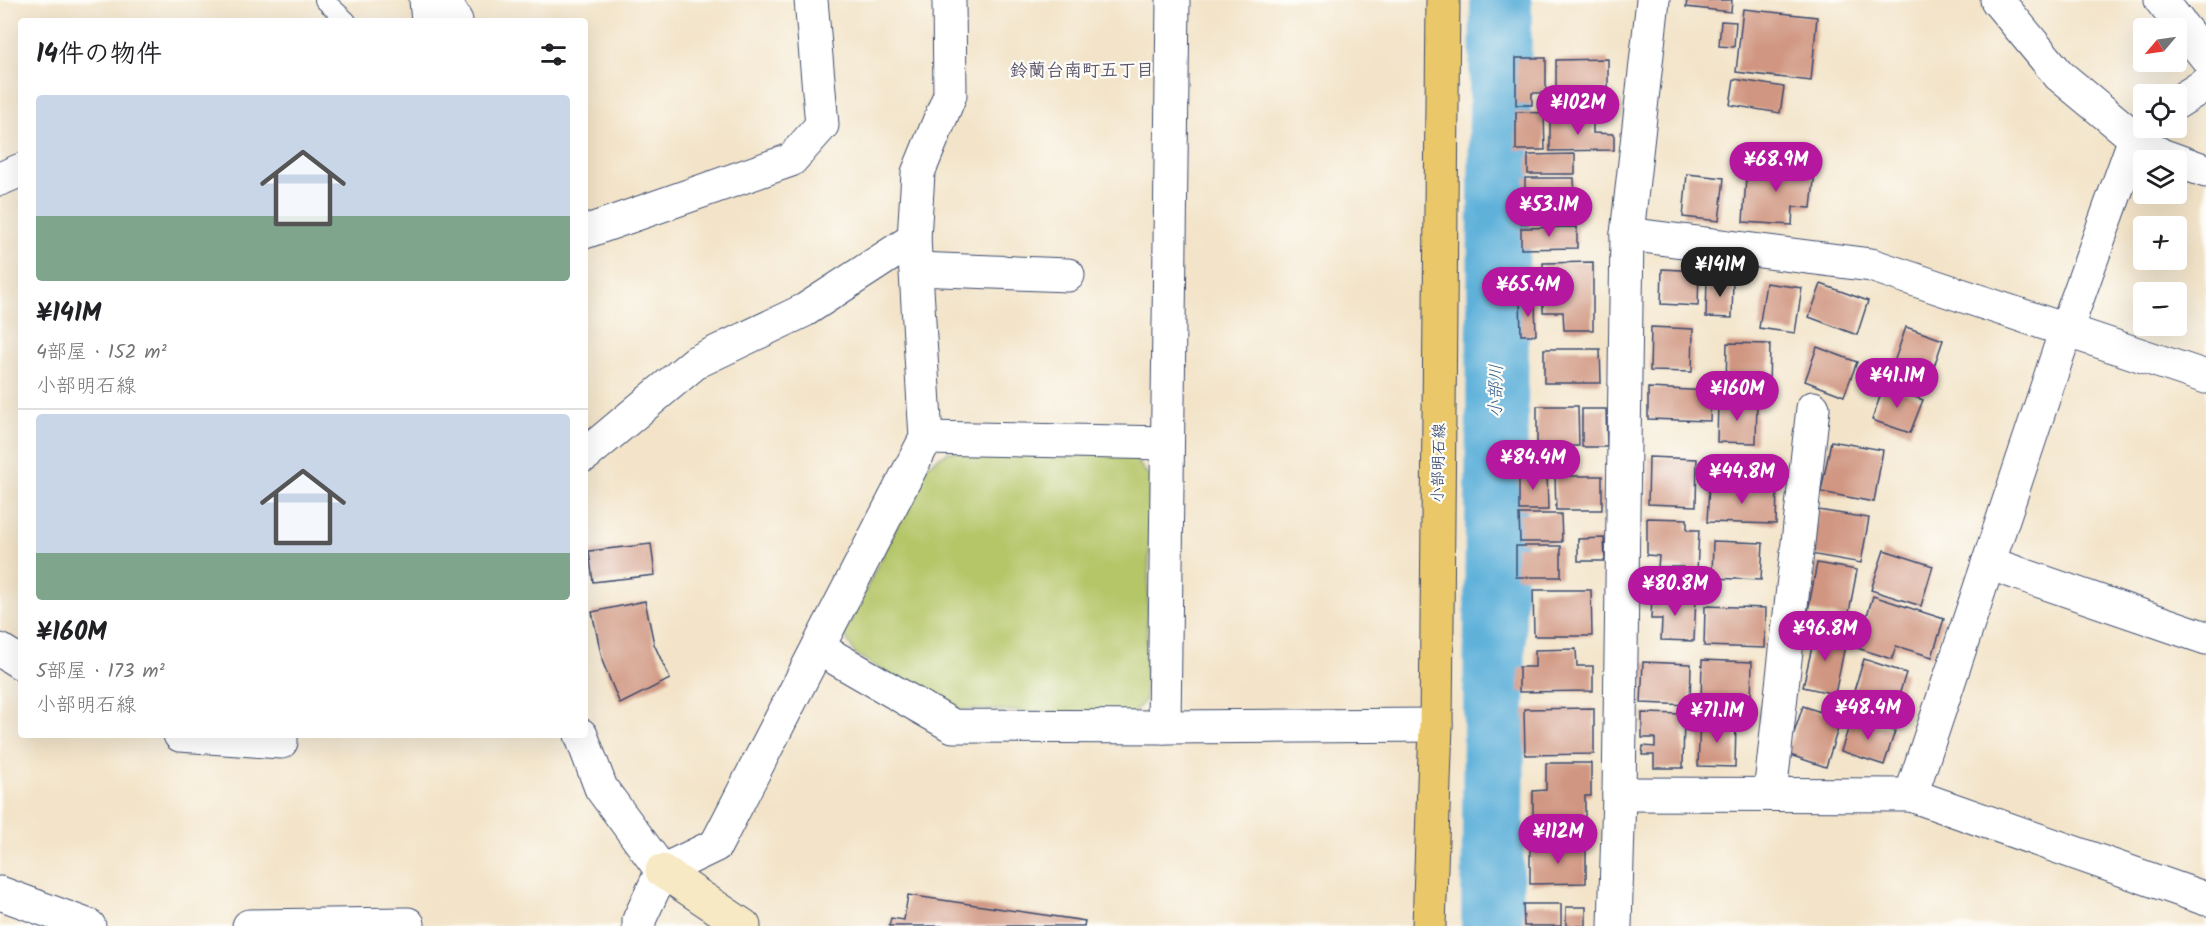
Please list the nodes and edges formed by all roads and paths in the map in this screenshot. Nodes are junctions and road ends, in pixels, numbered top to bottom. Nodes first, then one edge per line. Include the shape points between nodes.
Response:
1 (324, 0) edge
2 (426, 0) edge
3 (444, 0) edge
4 (811, 0) edge
5 (949, 0) edge
6 (1173, 0) edge
7 (1443, 0) edge
8 (1653, 0) edge
9 (1997, 0) edge
10 (2161, 0) edge
11 (344, 18) edge
12 (428, 18) edge
13 (454, 18) edge
14 (2206, 57) edge
15 (2206, 84) edge
16 (2187, 96) edge
17 (2133, 128) edge
18 (2138, 138) edge
19 (2145, 138) edge
20 (18, 171) edge
21 (2206, 171) edge
22 (0, 179) edge
23 (588, 231) edge
24 (1627, 234) junction
25 (915, 254) junction
26 (1068, 274) dead end
27 (2066, 330) junction
28 (2206, 377) edge
29 (1813, 408) dead end
30 (926, 438) junction
31 (1167, 443) junction
32 (588, 452) edge
33 (1988, 563) junction
34 (2206, 638) edge
35 (818, 648) junction
36 (0, 650) edge
37 (18, 661) edge
38 (1436, 725) junction
39 (1164, 727) junction
40 (223, 738) edge
41 (281, 738) edge
42 (582, 738) edge
43 (1619, 794) junction
44 (1770, 794) junction
45 (1911, 795) junction
46 (662, 872) junction
47 (0, 893) edge
48 (2206, 899) edge
49 (89, 926) edge
50 (249, 926) edge
51 (259, 926) edge
52 (408, 926) edge
53 (639, 926) edge
54 (744, 926) edge
55 (1429, 926) edge
56 (1615, 926) edge

1 - 11 lane
2 - 12 street
3 - 13 street
4 - 23 street via 822,125 791,160
5 - 25 street via 950,95 918,172
6 - 31 street
7 - 38 main road, 小部明石線
8 - 24 street
9 - 17 street via 2059,75
10 - 14 street
15 - 16 street
18 - 27 street
19 - 21 street via 2161,155
20 - 22 street
24 - 27 street via 1871,265
24 - 43 street
25 - 26 street
25 - 30 street
25 - 32 street via 696,362
27 - 28 street
27 - 33 street
29 - 44 street
30 - 31 street
30 - 35 street
31 - 39 street
33 - 34 street
33 - 45 street
35 - 39 street via 953,726
35 - 46 street via 716,845
36 - 37 street
38 - 39 street
38 - 55 main road, 小部明石線
40 - 41 street via 281,742
42 - 46 street via 601,788
43 - 44 street
43 - 56 street
44 - 45 street
45 - 48 street
46 - 53 street
46 - 54 street
47 - 49 street
50 - 51 street
51 - 52 street

